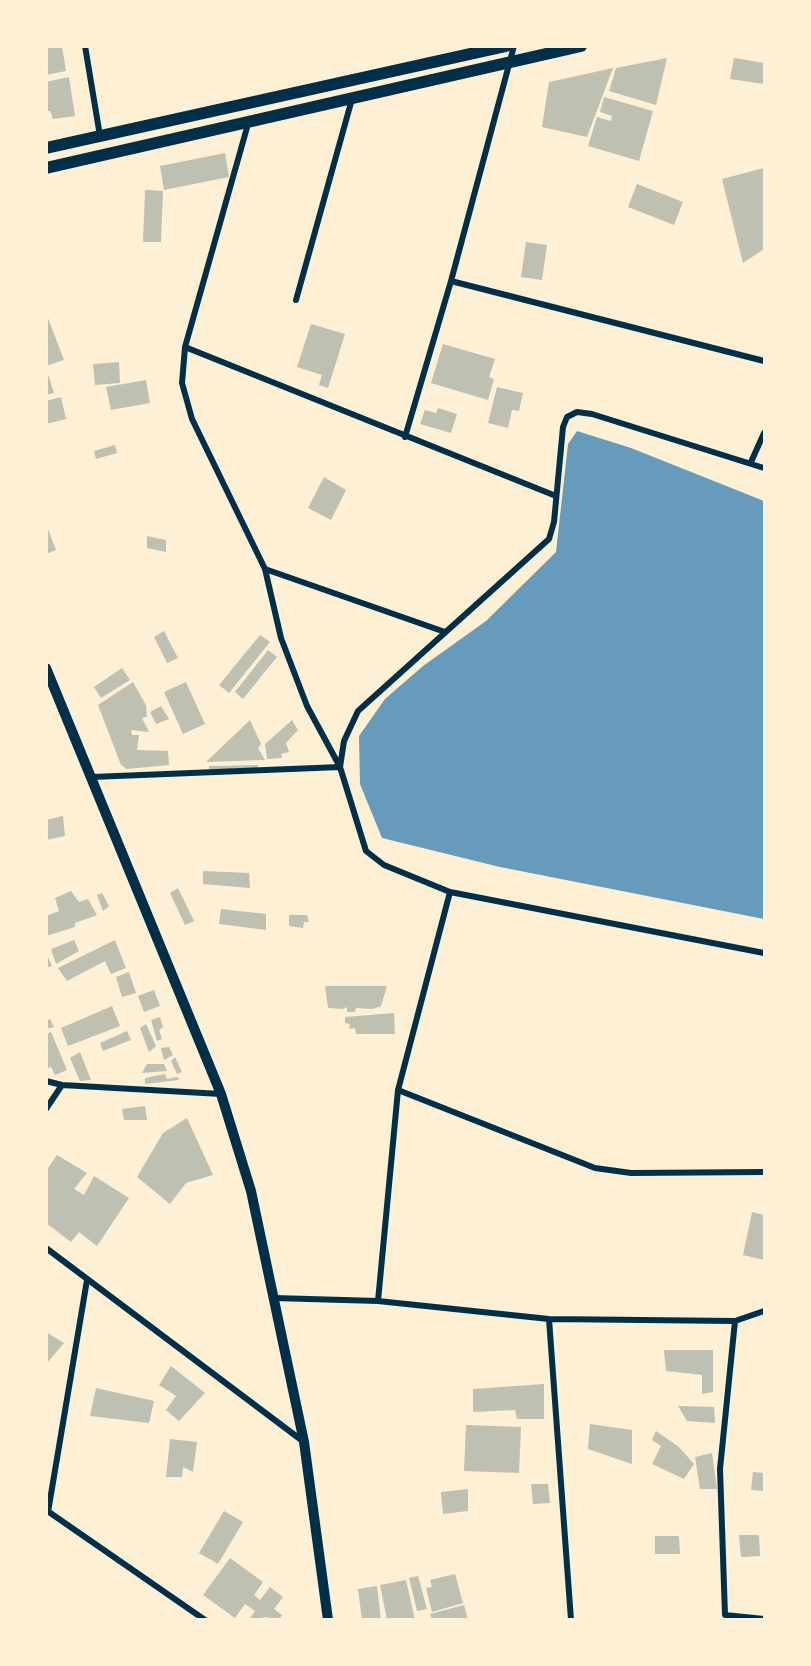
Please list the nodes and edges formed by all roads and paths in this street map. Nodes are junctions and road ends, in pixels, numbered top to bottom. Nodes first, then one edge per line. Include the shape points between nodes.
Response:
1 (85, 46) edge
2 (506, 46) edge
3 (514, 46) edge
4 (581, 46) edge
5 (511, 63) junction
6 (352, 99) junction
7 (248, 124) junction
8 (100, 136) junction
9 (46, 148) edge
10 (46, 168) edge
11 (451, 280) junction
12 (296, 300) dead end
13 (185, 347) junction
14 (765, 362) edge
15 (765, 433) edge
16 (405, 437) junction
17 (752, 462) junction
18 (765, 468) edge
19 (556, 496) junction
20 (264, 569) junction
21 (445, 632) junction
22 (46, 668) edge
23 (340, 767) junction
24 (92, 777) junction
25 (450, 892) junction
26 (765, 953) edge
27 (46, 1081) edge
28 (62, 1085) junction
29 (398, 1090) junction
30 (221, 1094) junction
31 (46, 1109) edge
32 (765, 1172) edge
33 (46, 1248) edge
34 (87, 1280) junction
35 (274, 1298) junction
36 (378, 1301) junction
37 (765, 1311) edge
38 (549, 1319) junction
39 (735, 1321) junction
40 (304, 1443) junction
41 (47, 1511) edge
42 (765, 1619) edge
43 (205, 1620) edge
44 (328, 1620) edge
45 (571, 1620) edge

1 - 8 street
2 - 8 main road
3 - 5 street
4 - 5 main road
5 - 6 main road
5 - 11 street
6 - 7 main road
6 - 12 street
7 - 10 main road
7 - 13 street
8 - 9 main road
11 - 14 street
11 - 16 street
13 - 16 street
13 - 20 street via 182,383 192,419
15 - 17 street
16 - 19 street
17 - 18 street
17 - 19 street via 577,412 567,417 563,427
19 - 21 street via 549,539
20 - 21 street
20 - 23 street via 307,706
21 - 23 street via 358,711 344,741
22 - 24 street
23 - 24 street
23 - 25 street via 366,850 384,865
24 - 30 street
25 - 26 street
25 - 29 street
27 - 28 street
28 - 30 street
28 - 31 street
29 - 32 street via 595,1168 631,1173
29 - 36 street
30 - 35 street via 251,1191
33 - 34 street
34 - 40 street
34 - 41 street
35 - 36 street
35 - 40 street
36 - 38 street
37 - 39 street
38 - 39 street
38 - 45 street
39 - 42 street via 720,1469 725,1615
40 - 44 street
41 - 43 street

